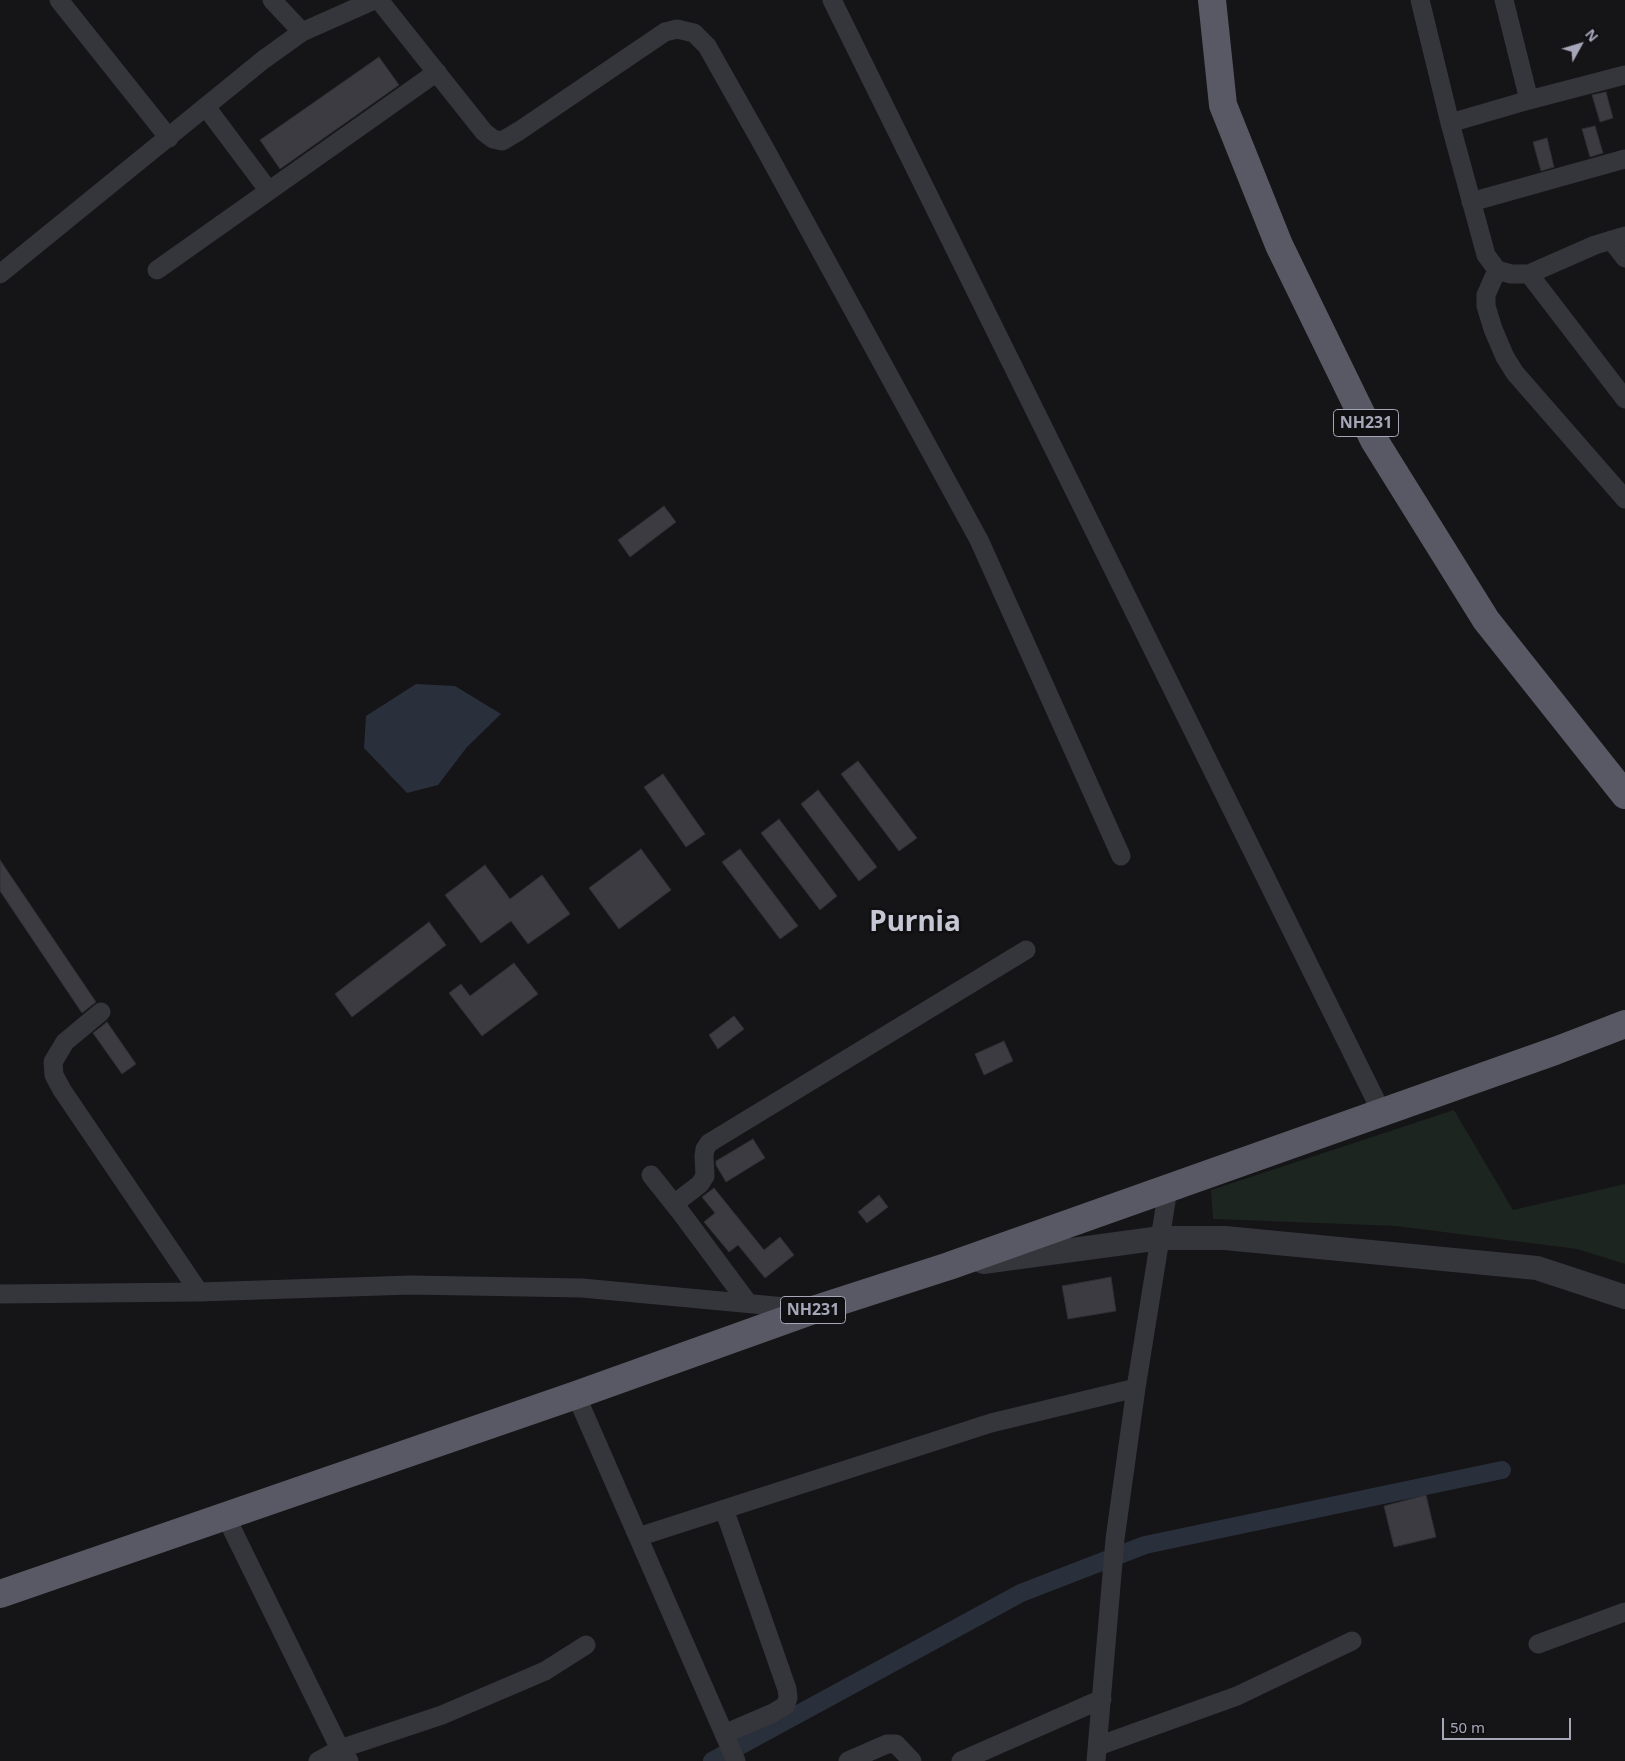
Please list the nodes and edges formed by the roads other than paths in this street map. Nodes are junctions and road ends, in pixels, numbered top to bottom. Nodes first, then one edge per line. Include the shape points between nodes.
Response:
1 (59, 0) edge
2 (272, 0) edge
3 (374, 0) edge
4 (379, 0) edge
5 (832, 0) edge
6 (1212, 0) edge
7 (1420, 0) edge
8 (1504, 0) edge
9 (302, 32) junction
10 (437, 72) junction
11 (1625, 75) edge
12 (1529, 100) junction
13 (206, 108) junction
14 (1450, 123) junction
15 (169, 138) junction
16 (1625, 159) edge
17 (268, 191) junction
18 (1471, 202) junction
19 (1618, 238) edge
20 (1625, 258) edge
21 (157, 270) dead end
22 (1497, 270) junction
23 (0, 274) edge
24 (1529, 274) junction
25 (1625, 399) edge
26 (1624, 497) edge
27 (1625, 795) edge
28 (1121, 856) dead end
29 (1026, 950) dead end
30 (101, 1012) dead end
31 (1625, 1024) edge
32 (1382, 1113) junction
33 (651, 1175) dead end
34 (1168, 1188) junction
35 (674, 1204) junction
36 (1161, 1238) junction
37 (949, 1266) junction
38 (198, 1292) junction
39 (0, 1294) edge
40 (1625, 1297) edge
41 (748, 1303) junction
42 (816, 1309) junction
43 (1136, 1388) junction
44 (576, 1395) junction
45 (724, 1509) junction
46 (225, 1515) junction
47 (638, 1537) junction
48 (0, 1594) edge
49 (1625, 1612) edge
50 (1352, 1641) dead end
51 (1538, 1644) dead end
52 (586, 1645) dead end
53 (1102, 1699) junction
54 (726, 1738) junction
55 (1097, 1754) edge
56 (344, 1755) edge
57 (318, 1761) edge
58 (736, 1761) edge
59 (848, 1761) edge
60 (912, 1761) edge
61 (961, 1761) edge

1 - 15 street
2 - 9 street
3 - 9 street
4 - 10 street
5 - 32 street
6 - 27 highway, NH231 via 1223,105 1279,245 1374,440 1486,620
7 - 14 street
8 - 12 street
9 - 13 street
10 - 17 street
10 - 28 street via 484,132 502,141 665,32 677,29 694,33 707,46 979,540
11 - 12 street
12 - 14 street
13 - 15 street
13 - 17 street
14 - 18 street
15 - 23 street
16 - 18 street
17 - 21 street
18 - 22 street via 1486,255
19 - 20 street
19 - 24 street
22 - 24 street
22 - 26 street via 1486,295 1486,306 1505,357 1515,373
24 - 25 street
29 - 35 street via 709,1143 704,1156 705,1176 700,1184
30 - 38 street via 65,1042 52,1062 54,1075
31 - 32 highway, NH231
32 - 34 highway, NH231
33 - 35 street
34 - 36 street
34 - 37 highway, NH231
35 - 41 street
36 - 37 street
36 - 40 street via 1225,1238 1537,1268
36 - 43 street
37 - 42 highway, NH231
38 - 39 street
38 - 41 street via 412,1285 582,1288
41 - 42 street
42 - 44 highway, NH231
43 - 45 street via 991,1423
43 - 53 street via 1115,1540
44 - 46 highway, NH231
44 - 47 street
45 - 47 street
45 - 54 street via 788,1697 786,1705
46 - 48 highway, NH231
46 - 56 street
47 - 54 street
49 - 51 street
50 - 55 street via 1237,1696
52 - 56 street via 545,1670
53 - 55 street
53 - 61 street
54 - 58 street
56 - 57 street
59 - 60 street via 887,1744 896,1744

